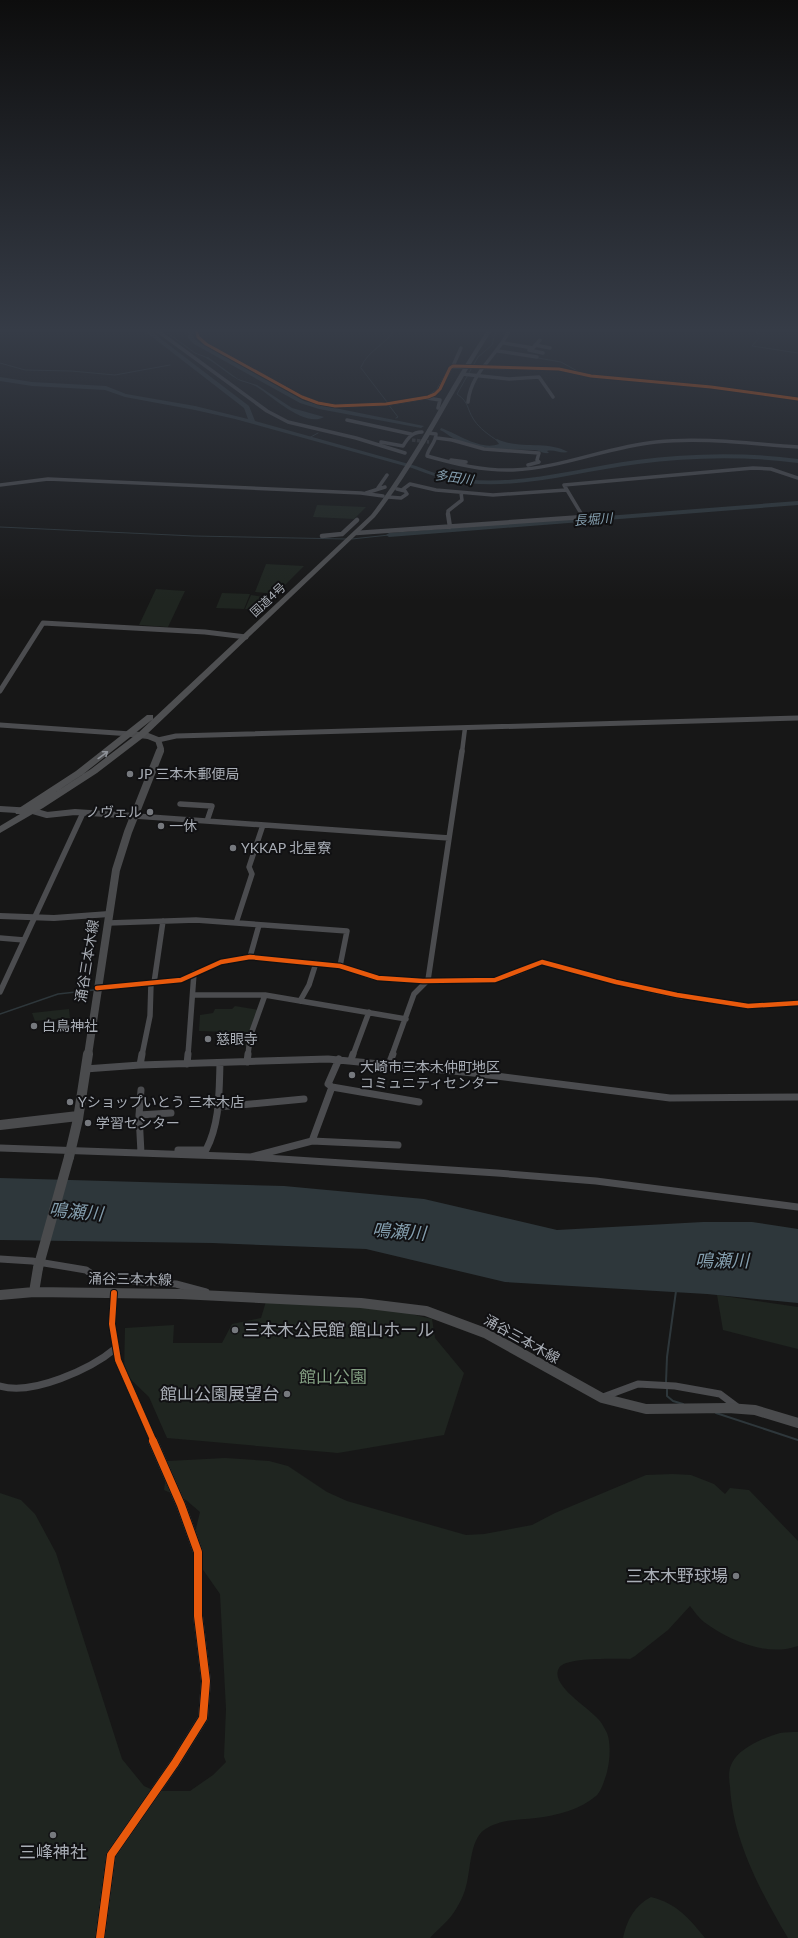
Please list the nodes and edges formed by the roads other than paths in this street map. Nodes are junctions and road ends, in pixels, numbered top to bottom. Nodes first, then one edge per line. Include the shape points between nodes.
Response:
1 (283, 419) edge
2 (432, 419) edge
3 (434, 419) edge
4 (347, 420) dead end
5 (425, 432) junction
6 (411, 434) junction
7 (356, 438) junction
8 (436, 438) junction
9 (407, 439) junction
10 (412, 440) tunnel mouth
11 (429, 442) tunnel mouth
12 (436, 442) junction
13 (798, 447) edge
14 (426, 454) junction
15 (407, 458) junction
16 (466, 462) dead end
17 (513, 470) junction
18 (387, 475) dead end
19 (798, 478) edge
20 (0, 485) edge
21 (385, 487) dead end
22 (378, 488) junction
23 (398, 489) dead end
24 (402, 490) junction
25 (566, 490) junction
26 (362, 493) junction
27 (461, 493) junction
28 (386, 497) junction
29 (357, 520) dead end
30 (450, 527) junction
31 (349, 535) junction
32 (322, 536) dead end
33 (243, 636) junction
34 (0, 691) edge
35 (798, 718) edge
36 (0, 725) edge
37 (465, 728) junction
38 (131, 734) junction
39 (141, 735) junction
40 (158, 740) junction
41 (180, 804) dead end
42 (0, 809) edge
43 (21, 811) junction
44 (33, 811) junction
45 (83, 812) junction
46 (135, 816) junction
47 (207, 821) junction
48 (0, 823) edge
49 (263, 825) junction
50 (0, 830) edge
51 (449, 838) junction
52 (109, 914) junction
53 (0, 916) edge
54 (34, 918) junction
55 (163, 921) junction
56 (108, 922) junction
57 (236, 923) junction
58 (259, 925) junction
59 (0, 938) edge
60 (24, 940) junction
61 (250, 957) junction
62 (315, 964) junction
63 (340, 966) junction
64 (194, 974) junction
65 (428, 980) junction
66 (152, 983) junction
67 (97, 988) junction
68 (0, 992) edge
69 (265, 994) junction
70 (193, 995) junction
71 (300, 1001) junction
72 (798, 1003) edge
73 (369, 1012) junction
74 (406, 1019) junction
75 (339, 1059) junction
76 (351, 1060) junction
77 (247, 1062) junction
78 (220, 1063) junction
79 (187, 1064) junction
80 (388, 1064) junction
81 (140, 1065) junction
82 (85, 1069) junction
83 (332, 1087) junction
84 (141, 1090) dead end
85 (798, 1097) edge
86 (304, 1100) dead end
87 (419, 1102) dead end
88 (219, 1107) junction
89 (171, 1113) dead end
90 (139, 1115) junction
91 (78, 1116) junction
92 (0, 1126) edge
93 (312, 1141) junction
94 (398, 1146) dead end
95 (0, 1148) edge
96 (142, 1153) junction
97 (160, 1153) junction
98 (70, 1154) junction
99 (251, 1157) junction
100 (798, 1207) edge
101 (0, 1259) edge
102 (34, 1292) junction
103 (114, 1293) junction
104 (0, 1295) edge
105 (222, 1296) junction
106 (116, 1348) junction
107 (0, 1386) edge
108 (602, 1398) junction
109 (742, 1409) junction
110 (798, 1424) edge
111 (100, 1938) edge

1 - 7 street
2 - 5 highway, 国道4号
3 - 5 highway, 国道4号
4 - 6 street
5 - 6 street
5 - 8 street via 435,434
5 - 15 highway, 国道4号
6 - 9 street
7 - 9 street via 403,446
7 - 15 street
8 - 12 street
8 - 17 street via 484,449 539,453 539,462
9 - 10 street
11 - 12 street
12 - 14 street
13 - 17 street via 706,441 656,442 605,451 551,465
14 - 16 street
14 - 17 street via 469,468
15 - 28 highway, 国道4号
18 - 22 street
19 - 25 street via 771,469 753,468 564,485
20 - 26 street via 48,479
21 - 22 street
22 - 26 street
23 - 24 street
24 - 27 street via 410,484
24 - 28 street via 407,494 404,497
25 - 27 street via 507,495
25 - 30 street via 583,517
26 - 28 street
27 - 30 street via 462,500 448,511
28 - 31 highway, 国道4号 via 379,510
29 - 31 street
30 - 31 street
31 - 32 street
31 - 33 highway, 国道4号
33 - 34 street via 43,623
33 - 38 highway, 国道4号
33 - 39 highway, 国道4号
35 - 37 street
36 - 38 street
37 - 40 street via 176,736
37 - 51 street
38 - 39 main road
43 -> 38 highway, 国道4号 via 79,773
39 - 40 main road
39 - 44 highway, 国道4号 via 94,771
40 - 46 main road, 涌谷三本木線 via 161,752
41 - 47 street via 212,806
42 - 43 street
43 - 44 street
43 - 48 highway, 国道4号
44 - 45 street via 53,815
44 - 50 highway, 国道4号
45 - 46 street
45 - 54 street
46 - 47 street
46 - 52 main road, 涌谷三本木線 via 119,858
47 - 49 street
49 - 51 street
49 - 57 street via 249,868 252,874
51 - 65 street
52 - 54 street via 72,918
52 - 56 main road, 涌谷三本木線
53 - 54 street
54 - 60 street
55 - 56 street
55 - 57 street
55 - 66 street
56 - 67 main road, 涌谷三本木線
57 - 58 street
58 - 61 street
58 - 63 street via 347,931
59 - 60 street
60 - 68 street
61 - 62 street
61 - 64 street via 222,962
62 - 63 street
62 - 71 street via 309,985
63 - 65 street via 378,978
64 - 66 street via 181,980
64 - 70 street
65 - 72 street via 495,980 536,963 547,962 663,993 748,1006
65 - 74 street via 414,994
66 - 67 street
66 - 81 street via 150,1016
67 - 82 main road, 涌谷三本木線
69 - 70 street
69 - 71 street
69 - 77 street via 250,1037
70 - 79 street
71 - 73 street
73 - 74 street
73 - 76 street
74 - 80 street
75 - 76 street
75 - 77 street
75 - 83 street via 328,1084
76 - 80 street
77 - 78 street
78 - 79 street
78 - 88 street
79 - 81 street
80 - 85 street via 670,1098
81 - 82 street
82 - 91 main road, 涌谷三本木線
83 - 87 street
83 - 93 street
84 - 90 street
86 - 88 street
88 - 97 street via 206,1150 169,1150
89 - 90 street
90 - 96 street
91 - 92 main road
91 - 98 main road, 涌谷三本木線
93 - 94 street
93 - 99 street
95 - 98 street
96 - 97 street
96 - 98 street
97 - 99 street
98 - 102 main road, 涌谷三本木線, bridge via 38,1268
99 - 100 street via 575,1179
101 - 105 street via 32,1261 86,1270 99,1279 176,1284
102 - 103 main road, 涌谷三本木線
102 - 104 main road
103 - 105 main road, 涌谷三本木線
103 - 106 street via 112,1324
105 - 108 main road, 涌谷三本木線 via 361,1303 426,1311 485,1333
106 - 107 street via 76,1372 29,1387 11,1389
106 - 111 street via 118,1360 181,1505 198,1552 198,1616 206,1681 203,1718 175,1764 111,1855
108 - 109 main road, 涌谷三本木線 via 646,1409
108 - 109 street via 638,1384 676,1386 720,1394
109 - 110 main road, 涌谷三本木線 via 755,1410

